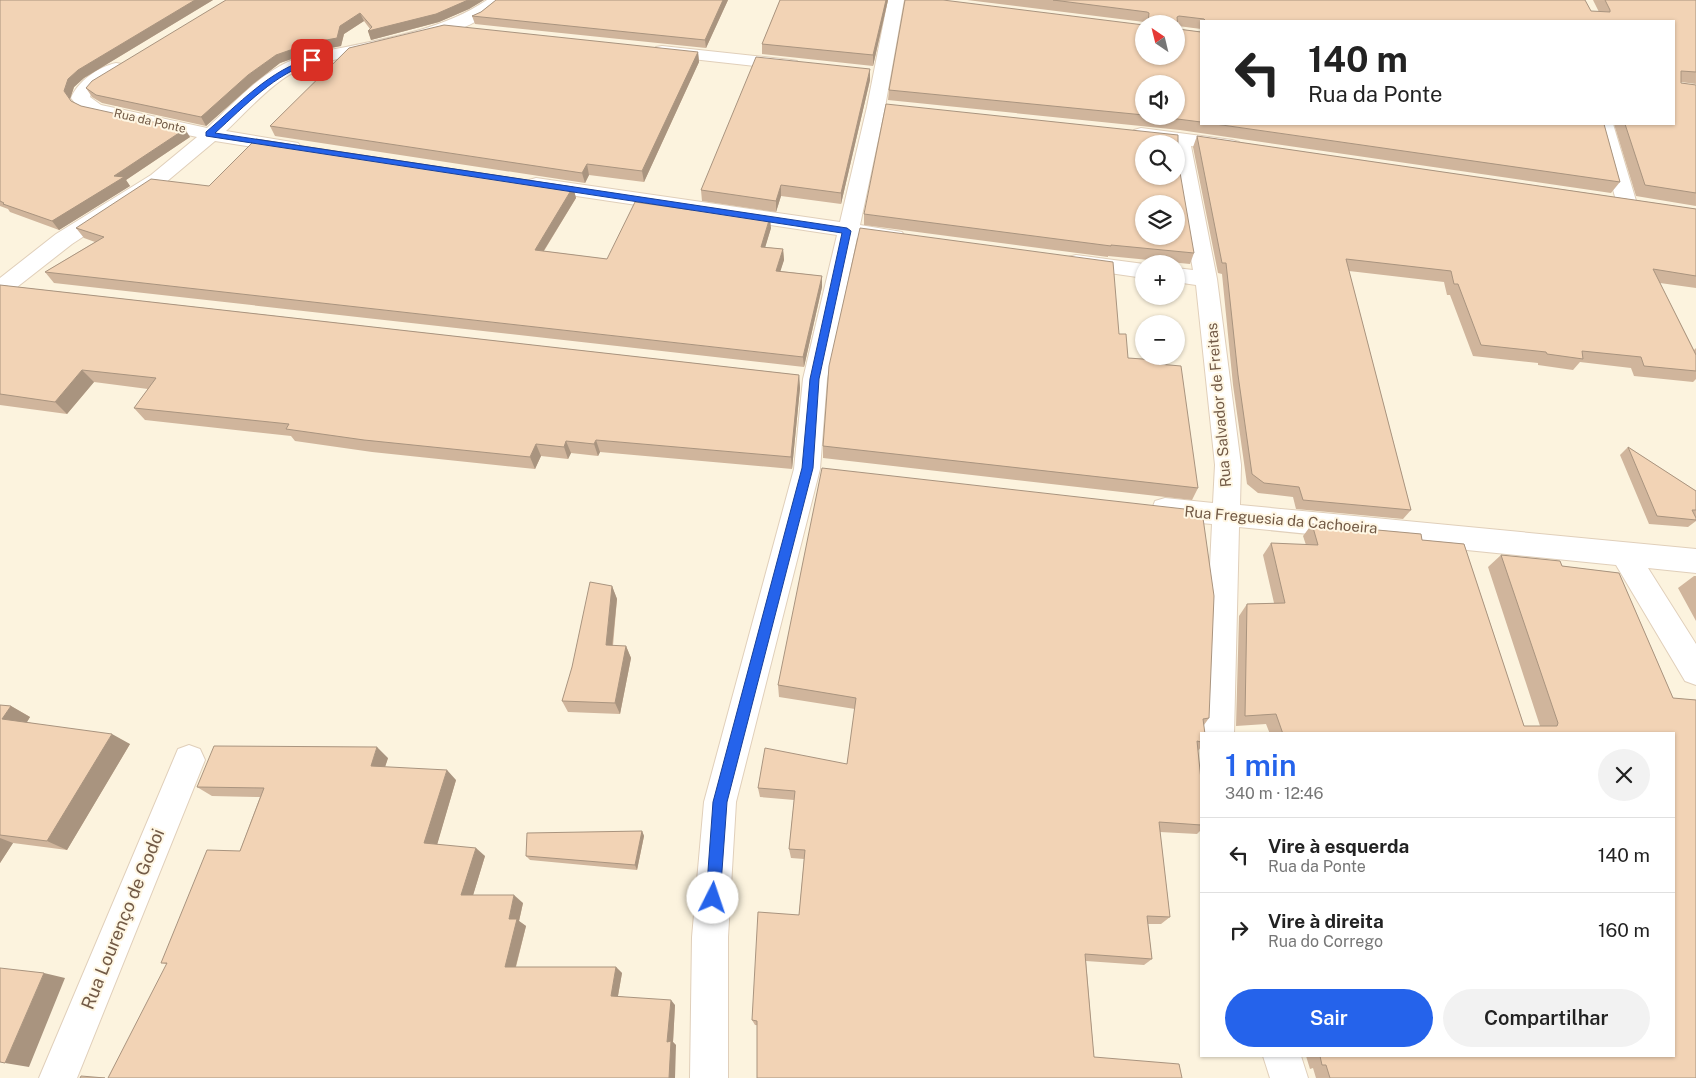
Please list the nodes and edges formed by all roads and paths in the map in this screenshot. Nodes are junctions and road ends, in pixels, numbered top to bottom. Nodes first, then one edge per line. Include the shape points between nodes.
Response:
1 (498, 0) edge
2 (896, 0) edge
3 (446, 28) junction
4 (475, 31) edge
5 (644, 49) edge
6 (133, 58) edge
7 (812, 67) edge
8 (862, 72) edge
9 (882, 74) junction
10 (1604, 125) edge
11 (1121, 132) edge
12 (208, 134) junction
13 (1150, 135) edge
14 (1185, 139) edge
15 (1248, 148) edge
16 (307, 149) edge
17 (1185, 165) edge
18 (513, 180) edge
19 (1647, 207) edge
20 (847, 231) junction
21 (916, 240) edge
22 (1055, 259) edge
23 (1135, 270) edge
24 (1185, 276) edge
25 (1206, 279) junction
26 (2, 286) edge
27 (34, 290) edge
28 (1139, 506) edge
29 (1227, 515) junction
30 (1462, 537) junction
31 (1624, 553) junction
32 (1696, 561) edge
33 (1471, 565) edge
34 (1696, 670) edge
35 (1218, 732) edge
36 (189, 760) dead end
37 (1282, 1057) edge
38 (58, 1078) edge
39 (709, 1078) edge
40 (1289, 1078) edge

1 - 3 street via 476,15
2 - 9 street
3 - 4 street
3 - 12 street via 300,63 276,76
5 - 7 street
6 - 12 street, Rua da Ponte via 91,84 80,98 95,109
8 - 9 street
9 - 20 street via 886,108
10 - 19 street via 1617,203
11 - 13 street
12 - 16 street, Rua da Ponte
12 - 26 street via 158,179 64,238
14 - 15 street
17 - 25 street, Rua Salvador de Freitas
18 - 20 street
20 - 21 street
20 - 39 street via 805,378 817,470 720,802 710,937
22 - 23 street
24 - 25 street
25 - 29 street, Rua Salvador de Freitas via 1228,465
26 - 27 street
28 - 29 street, Rua Freguesia da Cachoeira
29 - 30 street, Rua Freguesia da Cachoeira
29 - 35 street, Rua Salvador de Freitas
30 - 31 street, Rua Freguesia da Cachoeira
30 - 33 street
31 - 32 street, Rua Freguesia da Cachoeira
31 - 34 street
36 - 38 street, Rua Lourenço de Godoi
37 - 40 street

